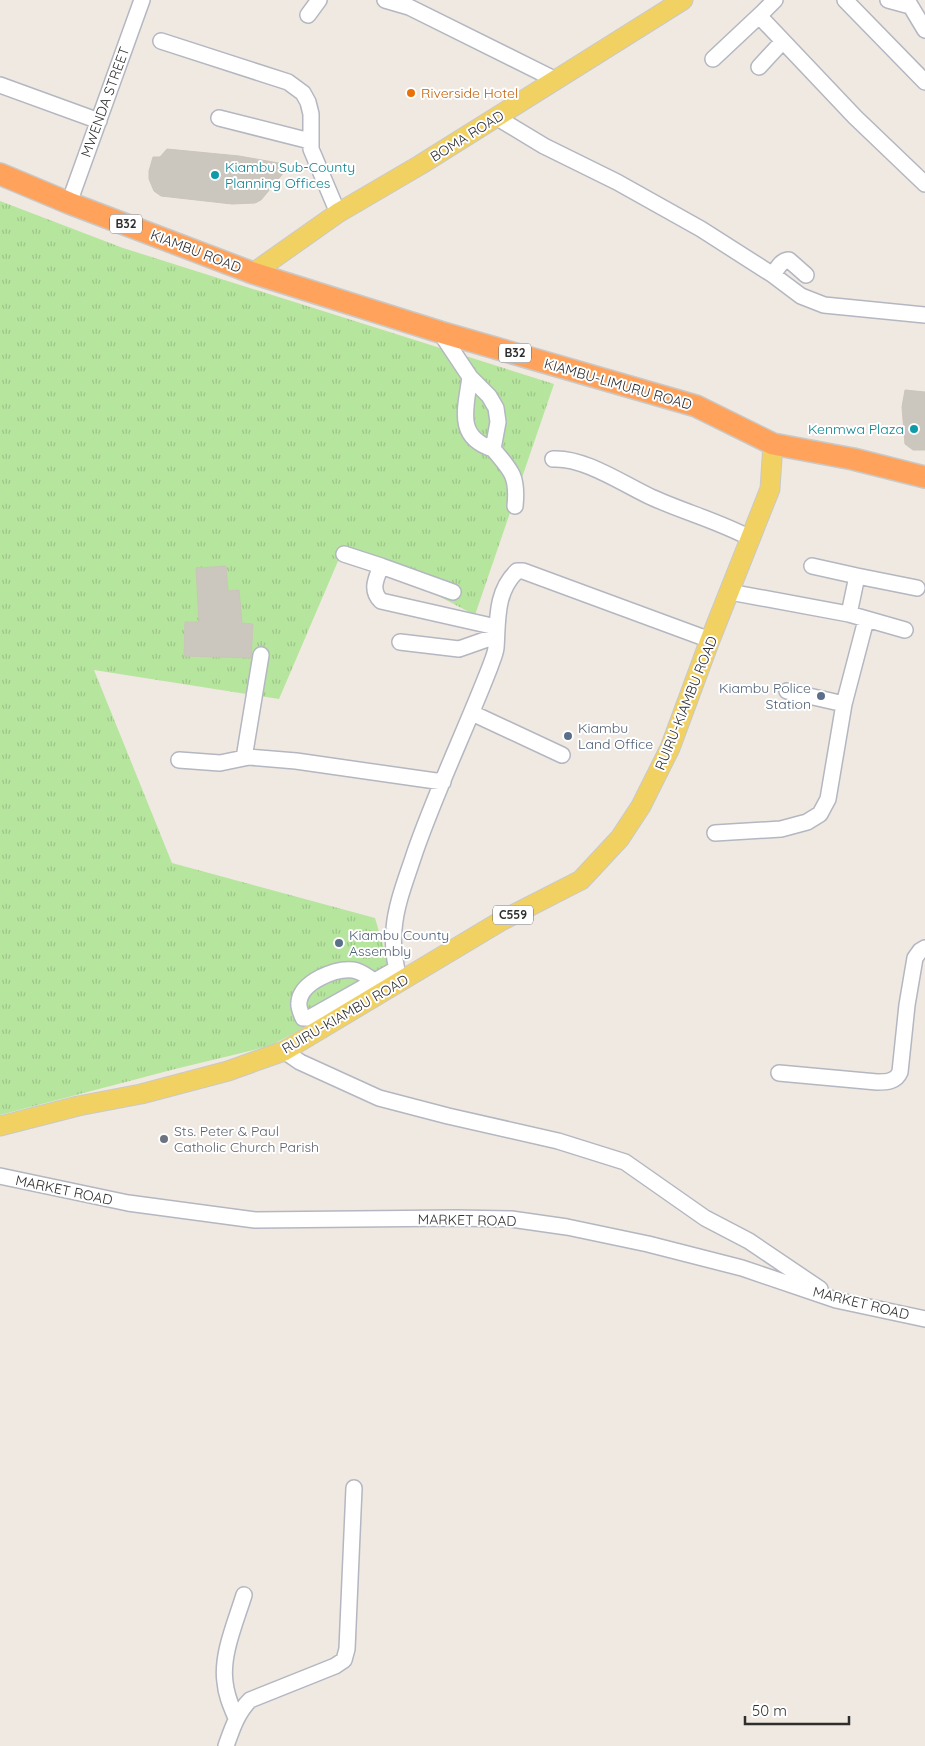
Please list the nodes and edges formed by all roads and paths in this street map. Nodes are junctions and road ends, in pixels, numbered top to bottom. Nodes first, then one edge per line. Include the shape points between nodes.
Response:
1 (319, 0) edge
2 (385, 0) edge
3 (683, 0) edge
4 (775, 0) edge
5 (845, 0) edge
6 (888, 0) edge
7 (138, 1) edge
8 (909, 3) edge
9 (762, 13) junction
10 (308, 15) dead end
11 (925, 30) edge
12 (161, 41) dead end
13 (783, 41) junction
14 (713, 60) dead end
15 (758, 67) dead end
16 (556, 80) junction
17 (925, 82) edge
18 (0, 85) edge
19 (219, 118) dead end
20 (496, 118) junction
21 (98, 122) junction
22 (310, 141) junction
23 (0, 174) edge
24 (925, 184) edge
25 (68, 203) junction
26 (338, 213) junction
27 (253, 273) junction
28 (773, 275) junction
29 (806, 275) dead end
30 (925, 315) edge
31 (440, 332) junction
32 (470, 377) junction
33 (773, 444) junction
34 (494, 449) junction
35 (552, 459) dead end
36 (924, 475) edge
37 (515, 506) dead end
38 (750, 538) junction
39 (344, 554) dead end
40 (381, 566) junction
41 (812, 566) dead end
42 (857, 576) junction
43 (917, 588) dead end
44 (453, 592) dead end
45 (730, 592) junction
46 (849, 614) junction
47 (866, 620) junction
48 (905, 630) dead end
49 (496, 632) junction
50 (710, 640) junction
51 (400, 642) dead end
52 (261, 655) dead end
53 (787, 690) dead end
54 (844, 704) junction
55 (472, 713) junction
56 (562, 755) dead end
57 (244, 758) junction
58 (179, 760) dead end
59 (443, 782) junction
60 (715, 833) dead end
61 (925, 948) edge
62 (398, 976) junction
63 (374, 981) junction
64 (284, 1052) junction
65 (779, 1073) dead end
66 (0, 1126) edge
67 (0, 1176) edge
68 (836, 1300) junction
69 (925, 1319) edge
70 (354, 1488) dead end
71 (244, 1595) dead end
72 (236, 1718) junction
73 (226, 1746) edge

1 - 10 street
2 - 16 street via 409,7
3 - 16 main road, BOMA ROAD
4 - 9 street
5 - 17 street
6 - 8 street
7 - 21 street, MWENDA STREET
8 - 11 street
9 - 13 street via 763,20
9 - 14 street
12 - 22 street via 288,82 303,93 308,102
13 - 15 street
13 - 24 street
16 - 20 main road, BOMA ROAD
18 - 21 street
19 - 22 street
20 - 26 main road, BOMA ROAD
20 - 28 street via 701,229
21 - 25 street, MWENDA STREET
22 - 26 street
23 - 25 highway, KIAMBU ROAD / B32
25 - 27 highway, KIAMBU ROAD / B32
26 - 27 main road, BOMA ROAD
27 - 31 highway, KIAMBU-LIMURU ROAD / B32
28 - 29 street via 786,260
28 - 30 street via 801,296 824,305
31 - 32 street
31 - 33 highway, KIAMBU-LIMURU ROAD / B32 via 696,406
32 - 34 street via 496,408 498,422
32 - 34 street via 465,419 467,429 473,439
33 - 36 highway, KIAMBU-LIMURU ROAD / B32
33 - 38 main road, RUIRU-KIAMBU ROAD / C559 via 770,489
34 - 37 street via 516,482
35 - 38 street via 563,458 585,465
38 - 45 main road, RUIRU-KIAMBU ROAD / C559
39 - 40 street
40 - 44 street
40 - 49 street via 374,589 381,602
41 - 42 street
42 - 43 street
42 - 46 street
45 - 46 street
45 - 50 main road, RUIRU-KIAMBU ROAD / C559
46 - 47 street
47 - 48 street
47 - 54 street
49 - 50 street via 498,606 503,593 513,575 523,571
49 - 51 street via 459,648
49 - 55 street via 496,650
50 - 62 main road, RUIRU-KIAMBU ROAD / C559 via 670,748 641,806 620,838 581,880
52 - 57 street
53 - 54 street
54 - 60 street via 828,799 820,814 807,822 781,829
55 - 56 street
55 - 59 street
57 - 58 street via 220,762
57 - 59 street via 296,761
59 - 62 street via 403,887 397,912 393,942
61 - 65 street via 915,958 898,1076 877,1082
62 - 63 street
62 - 64 main road, RUIRU-KIAMBU ROAD / C559
63 - 63 street via 309,1018 303,1018 299,1002 303,992 316,979 353,970
64 - 66 main road, RUIRU-KIAMBU ROAD / C559 via 150,1092
64 - 68 street via 379,1098 558,1141 625,1162 705,1218 748,1241
67 - 68 street, MARKET ROAD via 128,1203 255,1220 511,1219 648,1244 733,1266
68 - 69 street, MARKET ROAD
70 - 72 street via 344,1660 250,1700
71 - 72 street via 226,1657 224,1679
72 - 73 street

